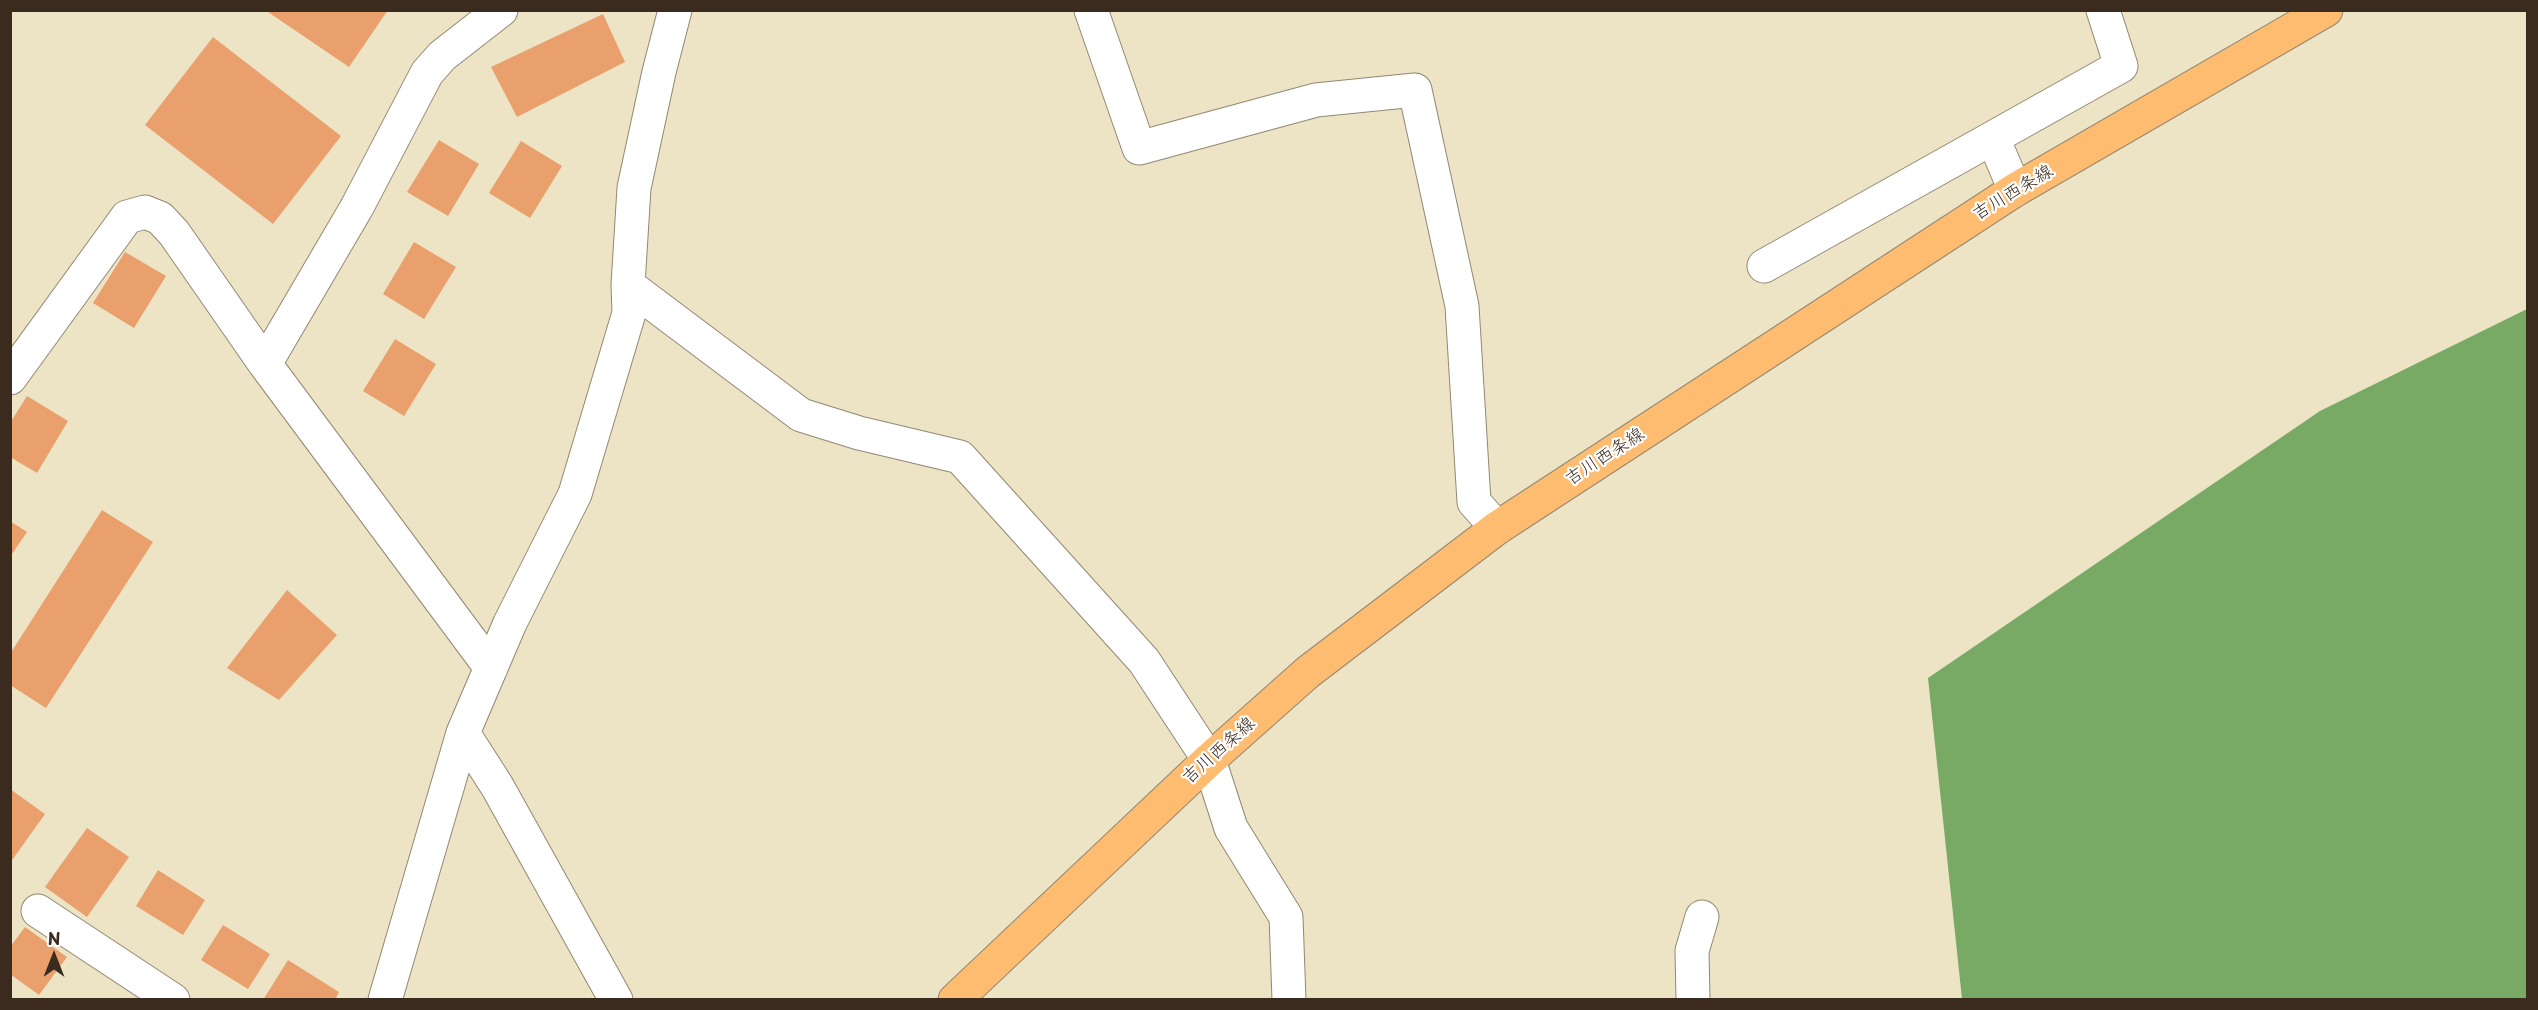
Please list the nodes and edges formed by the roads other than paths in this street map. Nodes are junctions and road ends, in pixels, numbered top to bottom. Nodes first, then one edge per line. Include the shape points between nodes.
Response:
1 (501, 10) edge
2 (675, 10) edge
3 (1091, 10) edge
4 (2103, 10) edge
5 (2326, 10) edge
6 (1993, 138) junction
7 (2015, 190) junction
8 (1764, 266) dead end
9 (628, 285) junction
10 (265, 364) junction
11 (10, 378) edge
12 (1497, 528) junction
13 (491, 668) junction
14 (463, 733) junction
15 (1209, 760) junction
16 (38, 911) dead end
17 (1702, 917) dead end
18 (173, 999) edge
19 (385, 999) edge
20 (616, 999) edge
21 (955, 999) edge
22 (1289, 999) edge
23 (1693, 999) edge

1 - 10 street via 442,56 428,73 357,207
2 - 9 street via 634,188
3 - 12 street via 1138,148 1316,100 1414,90 1462,306 1474,502
4 - 6 street via 2121,66
5 - 7 main road, 吉川西条線
6 - 7 street
6 - 8 street
7 - 12 main road, 吉川西条線
9 - 13 street via 629,313 574,494
9 - 15 street via 801,415 960,457 1144,661
10 - 11 street via 174,233 160,218 145,212 126,217
10 - 13 street
12 - 15 main road, 吉川西条線 via 1308,672
13 - 14 street
14 - 19 street
14 - 20 street via 497,786
15 - 21 main road, 吉川西条線
15 - 22 street via 1231,828 1286,917
16 - 18 street
17 - 23 street via 1692,951

